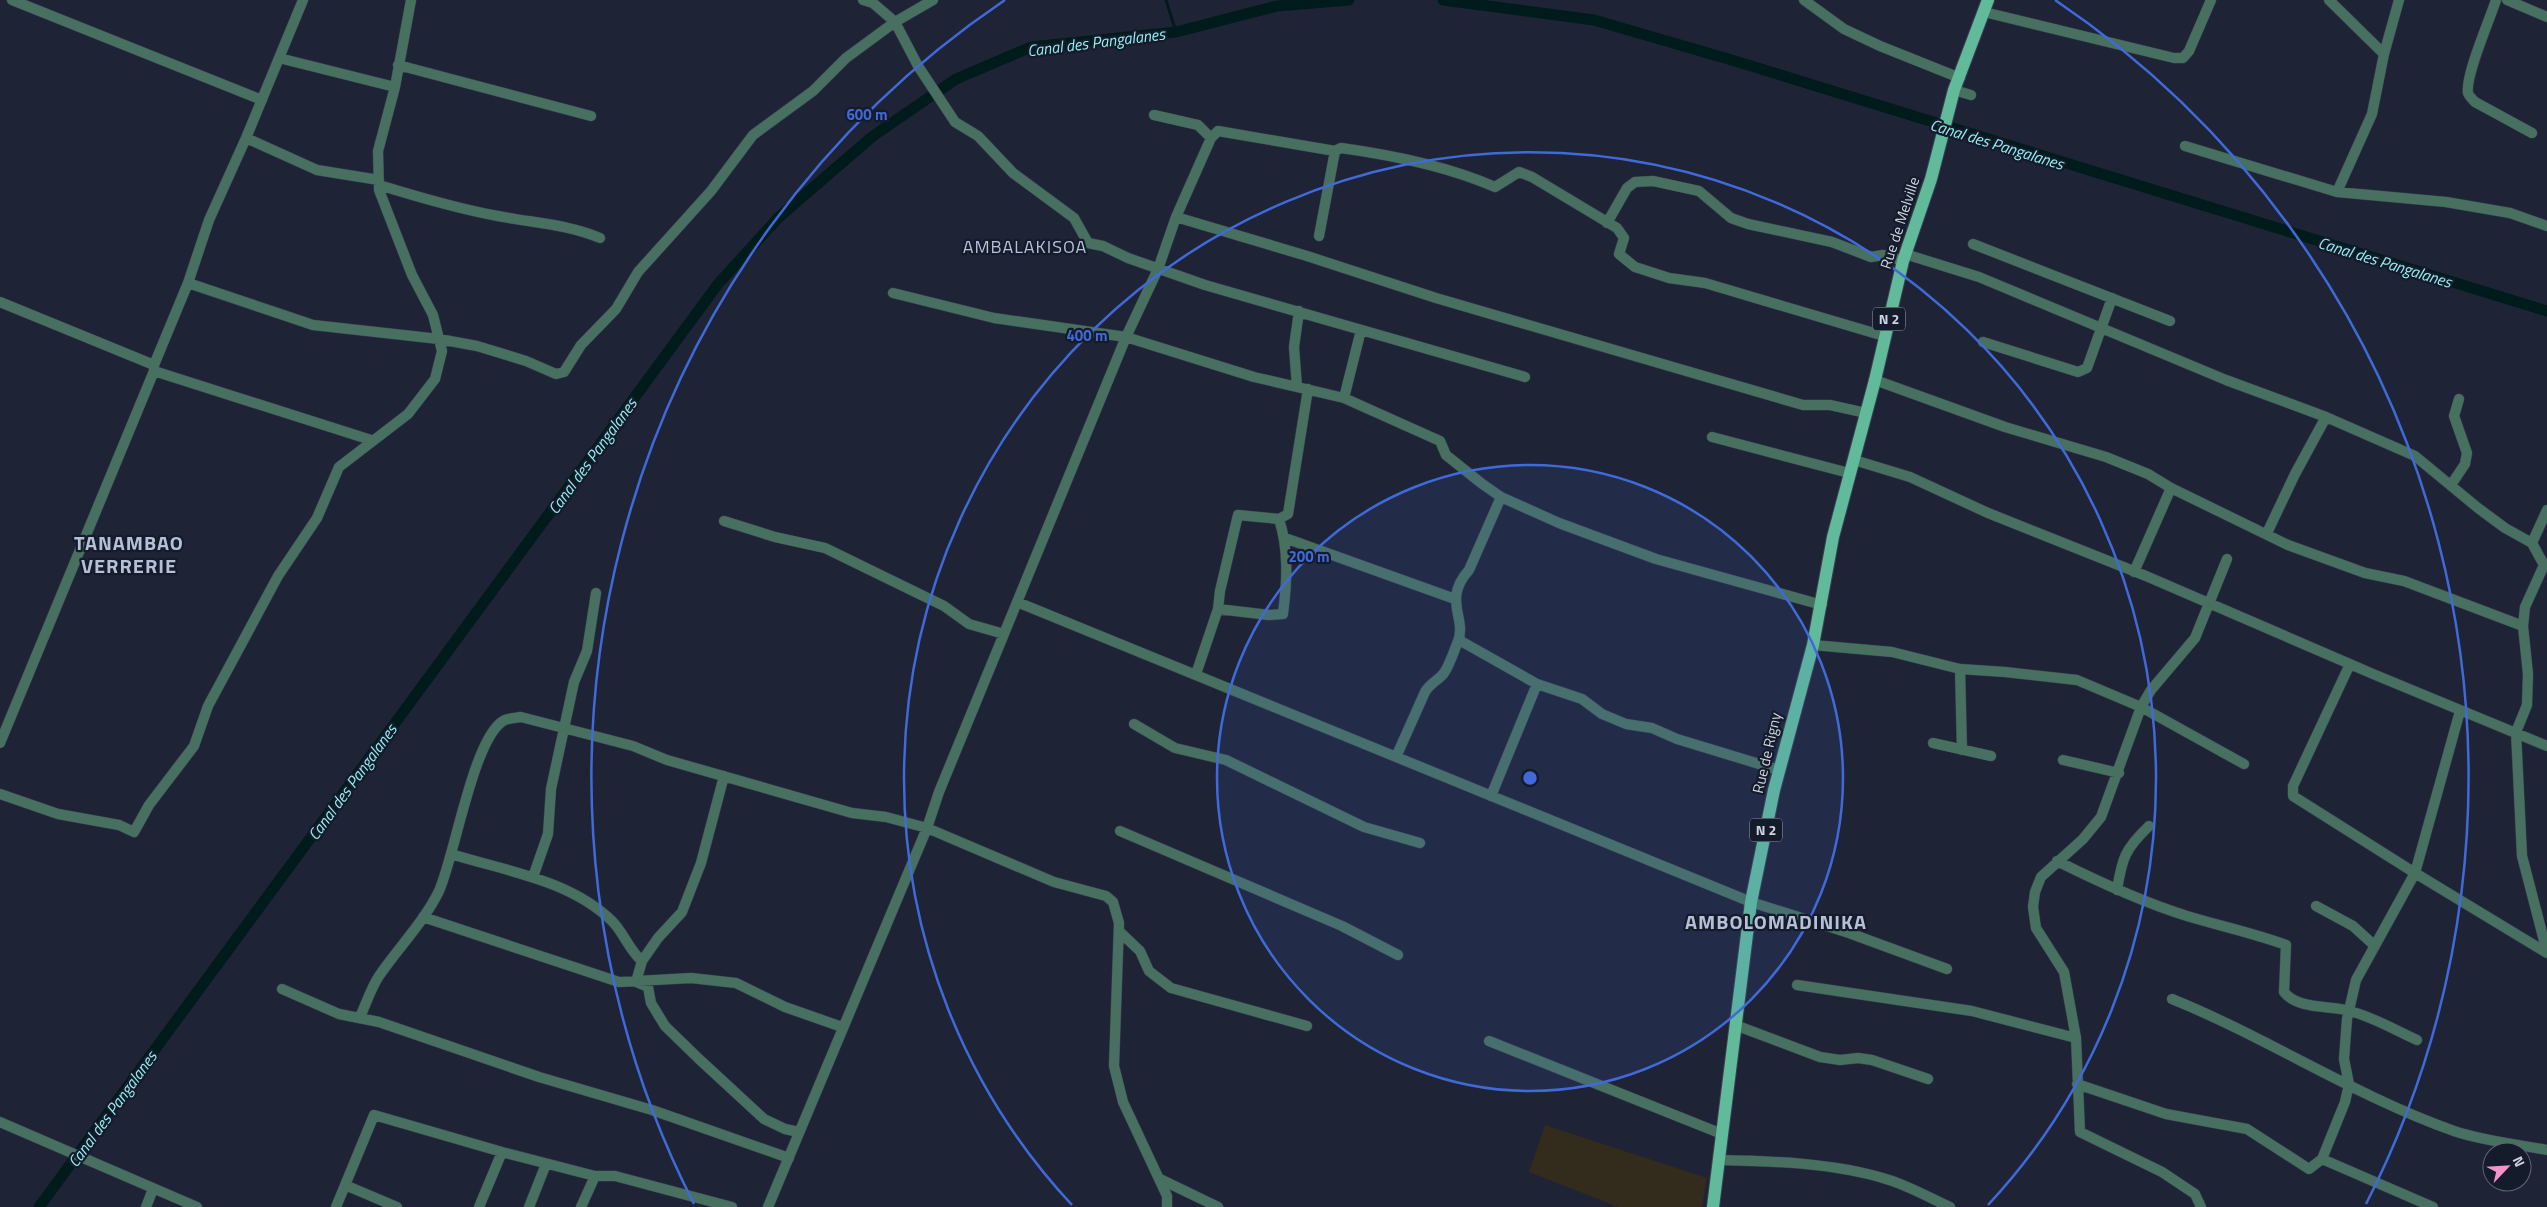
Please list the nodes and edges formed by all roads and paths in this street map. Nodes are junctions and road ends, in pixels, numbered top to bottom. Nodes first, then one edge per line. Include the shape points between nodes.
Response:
1 (12, 0) edge
2 (303, 0) edge
3 (410, 0) edge
4 (863, 0) edge
5 (933, 0) edge
6 (1804, 0) edge
7 (2211, 0) edge
8 (2329, 0) edge
9 (2399, 0) edge
10 (2496, 0) edge
11 (2507, 0) edge
12 (1986, 6) edge
13 (2547, 17) edge
14 (895, 22) junction
15 (2384, 54) junction
16 (279, 58) junction
17 (398, 65) junction
18 (1960, 78) junction
19 (395, 87) junction
20 (1954, 90) junction
21 (1971, 95) dead end
22 (262, 100) junction
23 (1154, 115) dead end
24 (591, 116) dead end
25 (2532, 133) dead end
26 (246, 138) junction
27 (1211, 138) junction
28 (2184, 146) dead end
29 (1335, 151) junction
30 (379, 182) junction
31 (2337, 192) junction
32 (1176, 217) junction
33 (1607, 223) junction
34 (2547, 226) edge
35 (1319, 236) dead end
36 (600, 238) dead end
37 (1972, 244) dead end
38 (1904, 257) junction
39 (1158, 270) junction
40 (188, 283) junction
41 (893, 293) dead end
42 (2112, 298) junction
43 (0, 302) edge
44 (1299, 311) junction
45 (2170, 321) dead end
46 (2101, 327) junction
47 (1361, 330) junction
48 (1884, 336) junction
49 (1126, 337) junction
50 (439, 339) junction
51 (1983, 342) dead end
52 (154, 368) junction
53 (1525, 377) dead end
54 (1875, 380) junction
55 (1297, 387) junction
56 (1308, 389) junction
57 (1344, 398) junction
58 (2459, 399) dead end
59 (1866, 413) junction
60 (2326, 417) junction
61 (1712, 437) dead end
62 (371, 440) junction
63 (1854, 460) junction
64 (1849, 473) junction
65 (2451, 485) junction
66 (2172, 488) junction
67 (1501, 496) junction
68 (2547, 510) edge
69 (1279, 519) junction
70 (724, 521) dead end
71 (2267, 533) junction
72 (1285, 538) junction
73 (2532, 542) junction
74 (2227, 559) dead end
75 (2545, 566) edge
76 (2134, 572) junction
77 (596, 594) dead end
78 (1455, 599) junction
79 (1017, 602) junction
80 (2208, 602) junction
81 (1822, 605) junction
82 (1218, 609) junction
83 (2523, 626) junction
84 (1004, 634) junction
85 (1459, 640) junction
86 (1813, 645) junction
87 (2350, 664) junction
88 (1960, 670) junction
89 (1196, 674) junction
90 (1537, 684) junction
91 (2141, 707) junction
92 (2460, 711) junction
93 (1134, 724) dead end
94 (563, 727) junction
95 (2516, 732) junction
96 (0, 743) edge
97 (1933, 743) dead end
98 (2547, 746) edge
99 (1962, 750) junction
100 (1991, 756) dead end
101 (1396, 758) junction
102 (2063, 760) dead end
103 (2244, 764) dead end
104 (1779, 770) junction
105 (2118, 773) junction
106 (724, 776) junction
107 (0, 794) edge
108 (1491, 796) junction
109 (2149, 826) dead end
110 (926, 828) junction
111 (1120, 831) dead end
112 (1420, 843) dead end
113 (451, 854) junction
114 (2056, 861) junction
115 (2415, 874) junction
116 (533, 877) junction
117 (2117, 890) junction
118 (1751, 902) junction
119 (2316, 906) dead end
120 (423, 917) junction
121 (2543, 922) edge
122 (1120, 932) junction
123 (2375, 946) junction
124 (2547, 952) edge
125 (1398, 955) dead end
126 (642, 961) junction
127 (1947, 969) dead end
128 (636, 982) junction
129 (1797, 985) dead end
130 (282, 989) dead end
131 (2172, 998) dead end
132 (2350, 1010) junction
133 (360, 1017) junction
134 (1735, 1025) junction
135 (1307, 1026) dead end
136 (842, 1027) junction
137 (2076, 1038) junction
138 (2417, 1040) dead end
139 (1489, 1041) dead end
140 (1928, 1079) dead end
141 (2078, 1084) junction
142 (2349, 1084) junction
143 (0, 1122) edge
144 (799, 1132) junction
145 (1722, 1134) junction
146 (2547, 1150) edge
147 (502, 1152) junction
148 (789, 1158) junction
149 (2322, 1159) junction
150 (1719, 1160) junction
151 (546, 1164) junction
152 (595, 1176) junction
153 (1160, 1179) junction
154 (345, 1185) junction
155 (153, 1189) junction
156 (146, 1207) edge
157 (197, 1207) edge
158 (336, 1207) edge
159 (397, 1207) edge
160 (479, 1207) edge
161 (529, 1207) edge
162 (581, 1207) edge
163 (732, 1207) edge
164 (768, 1207) edge
165 (1167, 1207) edge
166 (1218, 1207) edge
167 (1713, 1207) edge
168 (1950, 1207) edge
169 (2201, 1207) edge
170 (2433, 1207) edge

1 - 22 street
2 - 16 street
3 - 17 street
4 - 14 street via 873,3
5 - 14 street
6 - 18 street via 1851,32
7 - 12 street via 2183,58
8 - 15 street
9 - 15 street
10 - 25 street via 2468,85 2468,95
11 - 13 street
12 - 18 main road, Rue de Melville / N 2
14 - 39 street via 918,66 955,122 978,136 1013,173 1074,218 1088,243 1103,246
14 - 50 street via 846,58 813,91 753,135 711,191 638,272 616,309 581,345 564,372 556,374 477,346
15 - 31 street via 2372,114
16 - 19 street
16 - 22 street
17 - 19 street
17 - 24 street
18 - 20 main road, Rue de Melville / N 2
19 - 30 street via 378,151
20 - 21 street
20 - 38 main road, Rue de Melville / N 2 via 1931,179
22 - 26 street
23 - 27 street via 1198,125
26 - 30 street via 317,170
26 - 40 street via 209,220
27 - 29 street via 1218,131
27 - 32 street
28 - 31 street
29 - 33 street via 1341,148 1385,154 1495,187 1519,172
29 - 35 street
30 - 36 street via 436,202 579,229
30 - 50 street via 412,276 433,315
31 - 34 street via 2446,202 2510,212
32 - 39 street
32 - 59 street via 1803,405 1830,405
33 - 38 street via 1627,188 1635,182 1653,181 1699,191 1731,218 1748,224 1832,242 1871,257
33 - 48 street via 1622,232 1623,244 1619,254 1635,267 1669,278 1705,283
37 - 42 street
38 - 46 street via 1979,277
38 - 48 main road, Rue de Melville / N 2
39 - 44 street
39 - 49 street
40 - 50 street via 313,325
40 - 52 street
41 - 49 street via 994,318
42 - 45 street
42 - 46 street
43 - 52 street
44 - 47 street
44 - 55 street via 1294,347
46 - 51 street via 2087,368 2078,372
46 - 60 street via 2226,380
47 - 53 street
47 - 57 street
48 - 54 main road, Rue de Melville / N 2
49 - 55 street
49 - 79 street
50 - 62 street via 442,351 435,379 408,414
52 - 62 street
52 - 96 street
54 - 59 main road, Rue de Melville / N 2
54 - 66 street via 2005,427 2106,457
55 - 56 street
56 - 57 street
56 - 69 street via 1288,514
57 - 67 street via 1440,441 1446,455
58 - 65 street via 2454,416 2467,453 2465,464
59 - 63 main road, Rue de Melville / N 2
60 - 65 street via 2415,456
60 - 71 street
61 - 64 street
62 - 107 street via 339,467 317,518 278,576 208,706 194,746 149,805 134,832 119,825 58,814
63 - 64 main road, Rue de Rigny / N 2
63 - 76 street via 1910,477 1988,513
64 - 81 main road, Rue de Rigny / N 2 via 1824,578
65 - 73 street via 2505,528
66 - 71 street
66 - 76 street
67 - 78 street
67 - 81 street via 1559,523 1656,559
68 - 73 street
69 - 72 street
69 - 82 street via 1238,515
70 - 84 street via 825,548 944,606 969,624
71 - 83 street via 2328,560 2364,573 2404,581
72 - 78 street
72 - 82 street via 1283,614
73 - 75 street
74 - 80 street
75 - 83 street via 2525,607
76 - 80 street
77 - 94 street via 587,651 574,682
78 - 85 street
79 - 84 street
79 - 89 street
80 - 87 street
80 - 91 street via 2195,638 2151,690
81 - 86 main road, Rue de Rigny / N 2
82 - 89 street
83 - 95 street via 2528,674 2527,705
84 - 110 street
85 - 90 street
85 - 101 street via 1443,674 1431,682 1425,692
86 - 88 street via 1892,652
86 - 104 main road, Rue de Rigny / N 2
87 - 92 street
87 - 115 street via 2292,786 2293,796
88 - 91 street via 2077,680
88 - 99 street
89 - 101 street
90 - 104 street via 1582,699 1602,714 1626,724 1652,728 1677,739
90 - 108 street
91 - 103 street
91 - 105 street
92 - 95 street
92 - 115 street
93 - 112 street via 1175,748 1226,760 1364,827
94 - 106 street
94 - 113 street via 521,717 503,721 489,736 473,776
94 - 116 street via 551,789 548,834
95 - 98 street
95 - 121 street via 2522,856
97 - 99 street
99 - 100 street
101 - 108 street
102 - 105 street
104 - 118 main road, Rue de Rigny / N 2
105 - 114 street via 2101,817 2083,839
106 - 110 street via 852,813 886,817
106 - 126 street via 702,863 682,912
108 - 118 street
109 - 117 street via 2122,861
110 - 122 street via 1054,882 1106,896 1113,902
110 - 136 street
111 - 125 street via 1342,926
113 - 116 street
113 - 120 street via 438,892
114 - 117 street
114 - 137 street via 2041,877 2034,892 2033,907 2036,928 2064,972
115 - 123 street
115 - 124 street
116 - 126 street via 588,902 613,922
117 - 132 street via 2187,916 2286,945 2284,992 2287,996 2310,1005
118 - 127 street
118 - 134 main road, Rue de Rigny / N 2
119 - 123 street via 2353,926
120 - 128 street via 588,973 619,982
120 - 133 street via 378,978
121 - 124 street
122 - 135 street via 1140,951 1149,971 1171,988
122 - 153 street via 1114,1066 1123,1102
123 - 132 street via 2356,980
126 - 128 street
128 - 136 street via 691,978 736,983 784,1007
128 - 144 street via 648,987 651,1003 665,1026 764,1119
129 - 137 street via 1972,1011
130 - 133 street via 339,1014
131 - 142 street
132 - 138 street
132 - 142 street via 2344,1059
133 - 148 street via 539,1077 652,1110
134 - 140 street via 1820,1057 1872,1060
134 - 145 main road, Rue de Rigny / N 2
136 - 144 street
137 - 141 street
139 - 145 street
141 - 149 street via 2166,1114 2247,1129 2309,1169
141 - 169 street via 2080,1132 2162,1172 2195,1194
142 - 146 street via 2371,1097 2456,1131
142 - 149 street
143 - 155 street
144 - 148 street
145 - 150 main road, Rue de Rigny / N 2
147 - 151 street
147 - 154 street via 374,1115
147 - 160 street
148 - 164 street
149 - 170 street
150 - 167 main road, Rue de Rigny / N 2
150 - 168 street via 1772,1161 1853,1172 1887,1179
151 - 152 street
151 - 161 street
152 - 162 street
152 - 163 street via 615,1176
153 - 165 street via 1167,1196
153 - 166 street
154 - 158 street
154 - 159 street
155 - 156 street
155 - 157 street

